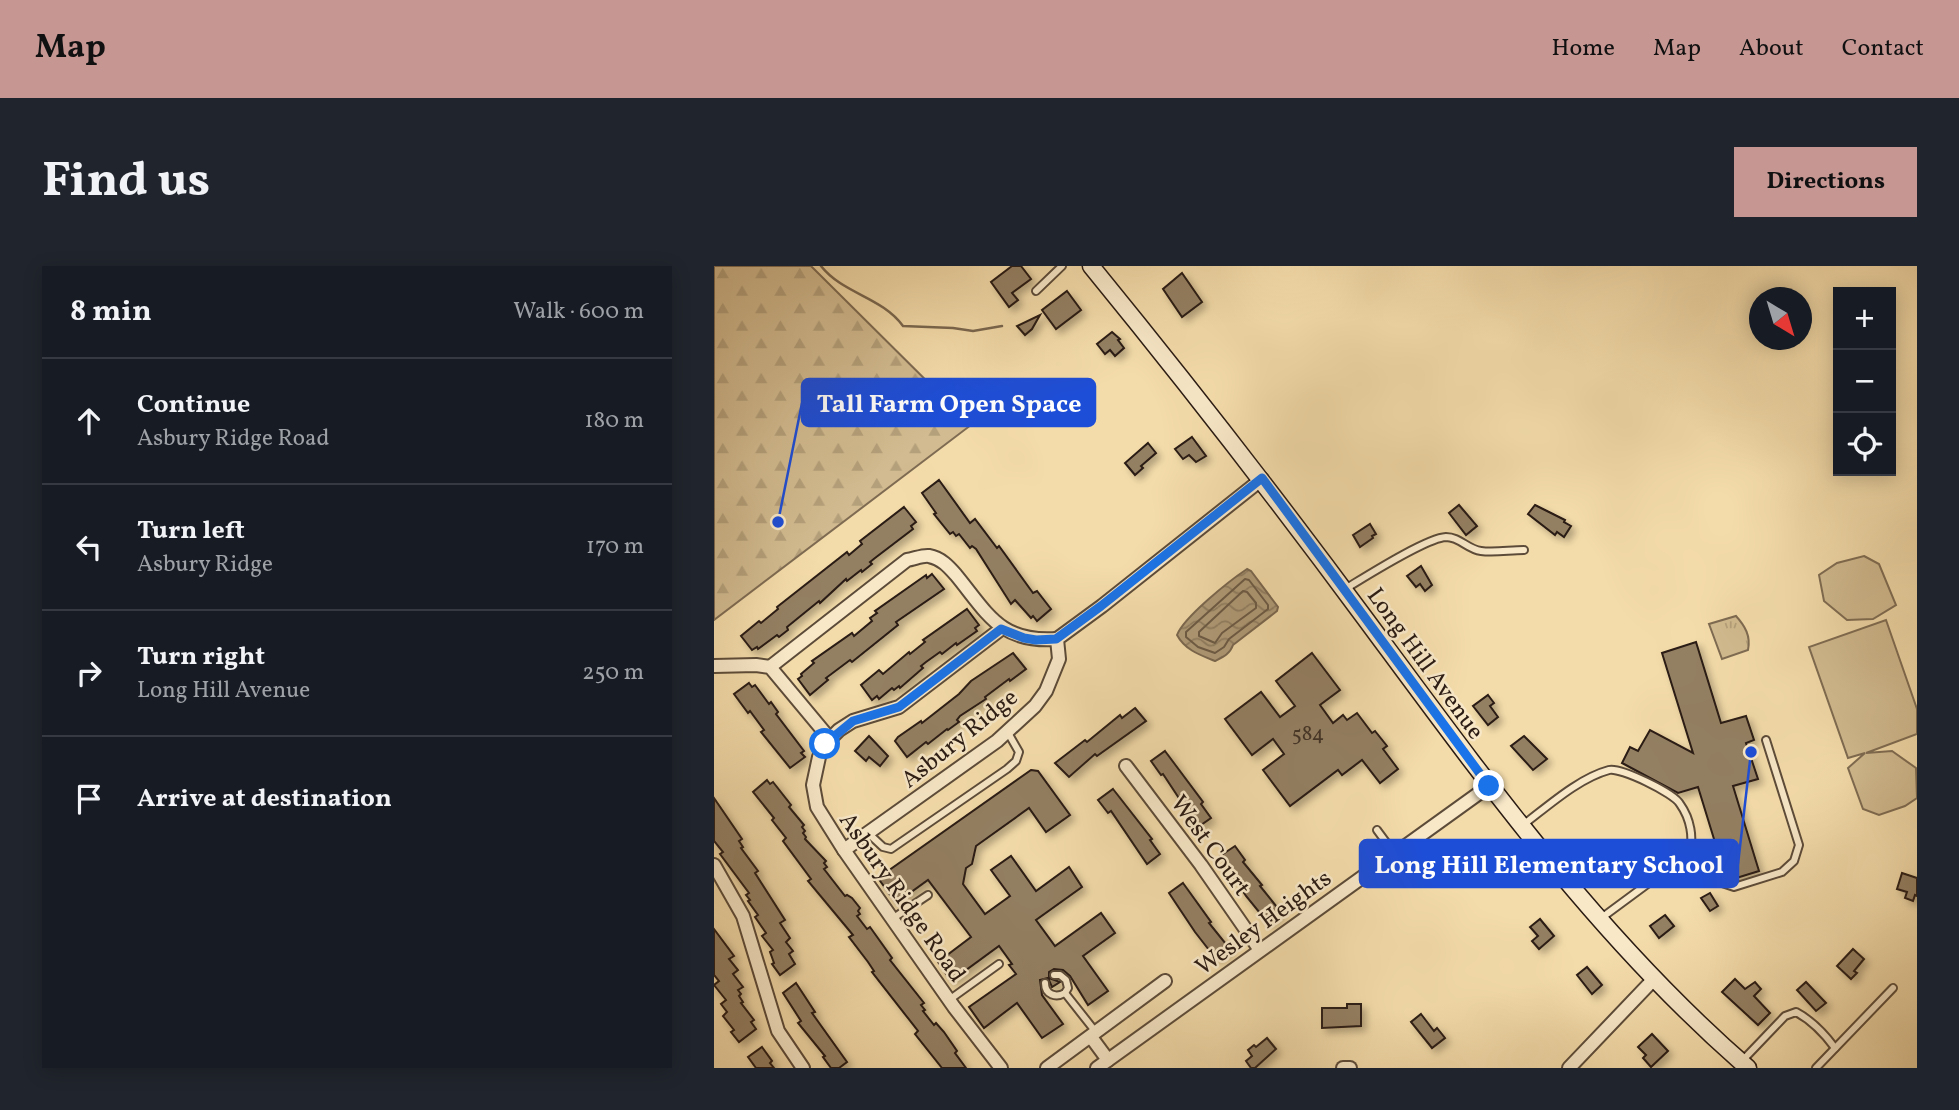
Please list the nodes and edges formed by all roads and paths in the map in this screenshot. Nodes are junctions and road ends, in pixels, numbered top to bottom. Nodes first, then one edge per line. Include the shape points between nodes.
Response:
1 (1062, 266) edge
2 (1091, 266) edge
3 (1036, 291) dead end
4 (1262, 478) junction
5 (1524, 550) dead end
6 (1343, 590) junction
7 (1001, 629) junction
8 (1056, 639) junction
9 (714, 666) edge
10 (770, 667) junction
11 (1007, 732) junction
12 (830, 739) junction
13 (1766, 740) dead end
14 (1126, 766) dead end
15 (1489, 786) junction
16 (1521, 826) junction
17 (1377, 830) dead end
18 (868, 833) junction
19 (844, 850) junction
20 (1394, 853) junction
21 (1688, 854) junction
22 (714, 865) edge
23 (928, 894) dead end
24 (892, 919) junction
25 (1598, 920) junction
26 (1260, 950) junction
27 (999, 964) dead end
28 (1054, 975) dead end
29 (1653, 979) junction
30 (1165, 981) dead end
31 (1045, 983) dead end
32 (1893, 988) dead end
33 (1065, 993) junction
34 (949, 1000) junction
35 (1093, 1035) junction
36 (1835, 1048) junction
37 (1108, 1060) junction
38 (1744, 1065) edge
39 (803, 1068) edge
40 (1001, 1068) edge
41 (1047, 1068) edge
42 (1097, 1068) edge
43 (1343, 1068) edge
44 (1350, 1068) edge
45 (1570, 1068) edge
46 (1816, 1068) edge

1 - 3 lane
2 - 4 street, Long Hill Avenue
4 - 6 street, Long Hill Avenue
4 - 8 street
5 - 6 lane via 1481,551 1444,537
6 - 15 street, Long Hill Avenue
7 - 8 street via 1024,638
7 - 10 street via 947,564 929,556 907,560
7 - 12 street via 899,707 853,721
8 - 11 street, Asbury Ridge via 1059,659 1046,691
9 - 10 street
10 - 12 street
11 - 18 street, Asbury Ridge
11 - 18 lane via 1019,752 1007,769 891,849
12 - 19 street, Asbury Ridge Road via 816,768 813,796
13 - 21 lane via 1799,845 1794,861 1782,872 1734,887 1722,883
14 - 26 street, West Court
15 - 16 street, Long Hill Avenue
15 - 20 street, Wesley Heights
16 - 21 lane via 1576,786 1611,769 1626,772 1680,802 1692,834
16 - 25 street, Long Hill Avenue
17 - 20 lane
18 - 19 street, Asbury Ridge
19 - 24 street, Asbury Ridge Road
20 - 26 street, Wesley Heights
21 - 25 lane
22 - 39 street via 743,916 778,1031
23 - 24 lane
24 - 34 street, Asbury Ridge Road
25 - 29 street, Long Hill Avenue
26 - 37 street, Wesley Heights
27 - 34 lane
28 - 33 lane via 1066,980
29 - 38 street, Long Hill Avenue
29 - 45 street
30 - 35 street
31 - 33 lane via 1051,994
32 - 36 lane
33 - 35 lane
34 - 40 street, Asbury Ridge Road
35 - 37 street
35 - 41 street
36 - 38 lane via 1808,1018 1796,1012 1785,1016
36 - 46 lane
37 - 42 street, Wesley Heights
43 - 44 street

